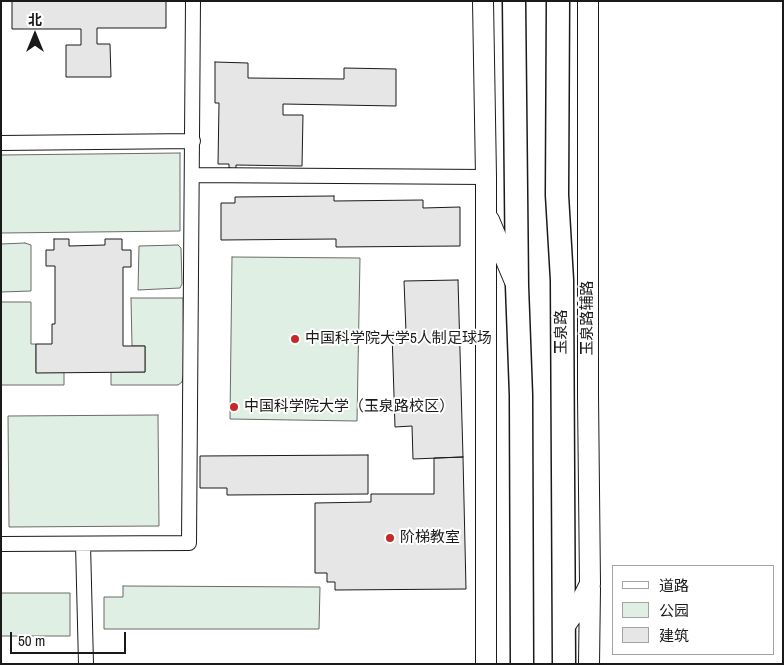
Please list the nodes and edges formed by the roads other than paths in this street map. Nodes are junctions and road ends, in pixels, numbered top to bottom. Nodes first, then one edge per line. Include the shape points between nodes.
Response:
1 (193, 1) edge
2 (483, 1) edge
3 (514, 1) edge
4 (558, 1) edge
5 (588, 1) edge
6 (193, 142) junction
7 (1, 143) edge
8 (193, 175) junction
9 (486, 177) junction
10 (486, 212) junction
11 (517, 286) junction
12 (1, 544) edge
13 (83, 544) junction
14 (590, 584) junction
15 (564, 627) junction
16 (86, 664) edge
17 (486, 664) edge
18 (522, 664) edge
19 (564, 664) edge
20 (589, 664) edge

1 - 6 street
2 - 9 street
3 - 11 main road
4 - 15 main road, 玉泉路 via 557,195 562,280
5 - 14 street, 玉泉路辅路
6 - 7 street
6 - 8 street
8 - 9 street
8 - 13 street via 189,543
9 - 10 street
10 - 11 street
10 - 17 street
11 - 18 main road via 521,395
12 - 13 street
13 - 16 street
14 - 15 street, 玉泉路辅路
14 - 20 street
15 - 19 main road, 玉泉路

